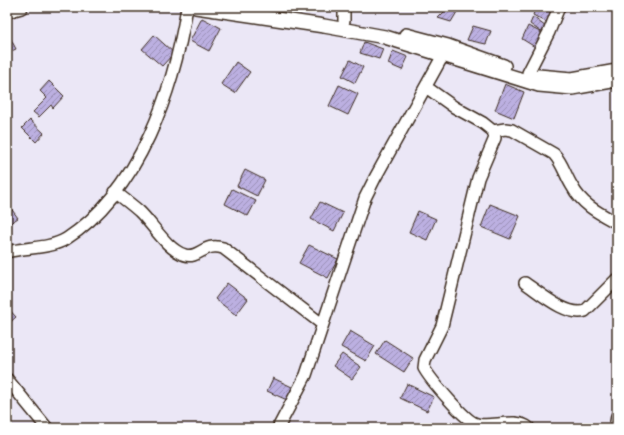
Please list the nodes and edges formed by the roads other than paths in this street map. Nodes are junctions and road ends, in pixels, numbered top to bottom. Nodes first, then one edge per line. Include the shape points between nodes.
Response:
1 (21, 7) edge
2 (187, 7) edge
3 (196, 7) edge
4 (255, 7) edge
5 (344, 7) edge
6 (559, 7) edge
7 (7, 11) edge
8 (344, 21) junction
9 (446, 50) junction
10 (617, 71) edge
11 (528, 73) junction
12 (617, 80) edge
13 (426, 87) junction
14 (494, 131) junction
15 (115, 192) junction
16 (617, 223) edge
17 (7, 252) edge
18 (617, 279) edge
19 (525, 283) dead end
20 (322, 324) junction
21 (7, 379) edge
22 (617, 416) edge
23 (47, 428) edge
24 (278, 428) edge
25 (529, 428) edge
26 (615, 428) edge

1 - 7 main road
2 - 15 street via 169,87 136,160
3 - 9 main road via 332,27
4 - 8 main road
5 - 8 street
6 - 11 street
8 - 9 main road via 387,29
9 - 11 main road
9 - 12 main road via 512,78 545,86 572,88
9 - 13 street
10 - 11 main road via 572,79 541,77
13 - 14 street
13 - 20 street via 365,198
14 - 16 street via 512,130 554,154 583,202
14 - 25 street via 495,138 478,178 442,326 425,360 424,368 470,421 489,426 521,424
15 - 17 street via 106,204 65,239 48,246
15 - 20 street via 139,211 178,251 192,256 207,247 223,248
18 - 19 street via 585,311 579,313 557,305
20 - 24 street via 306,375
21 - 23 street
22 - 26 street

